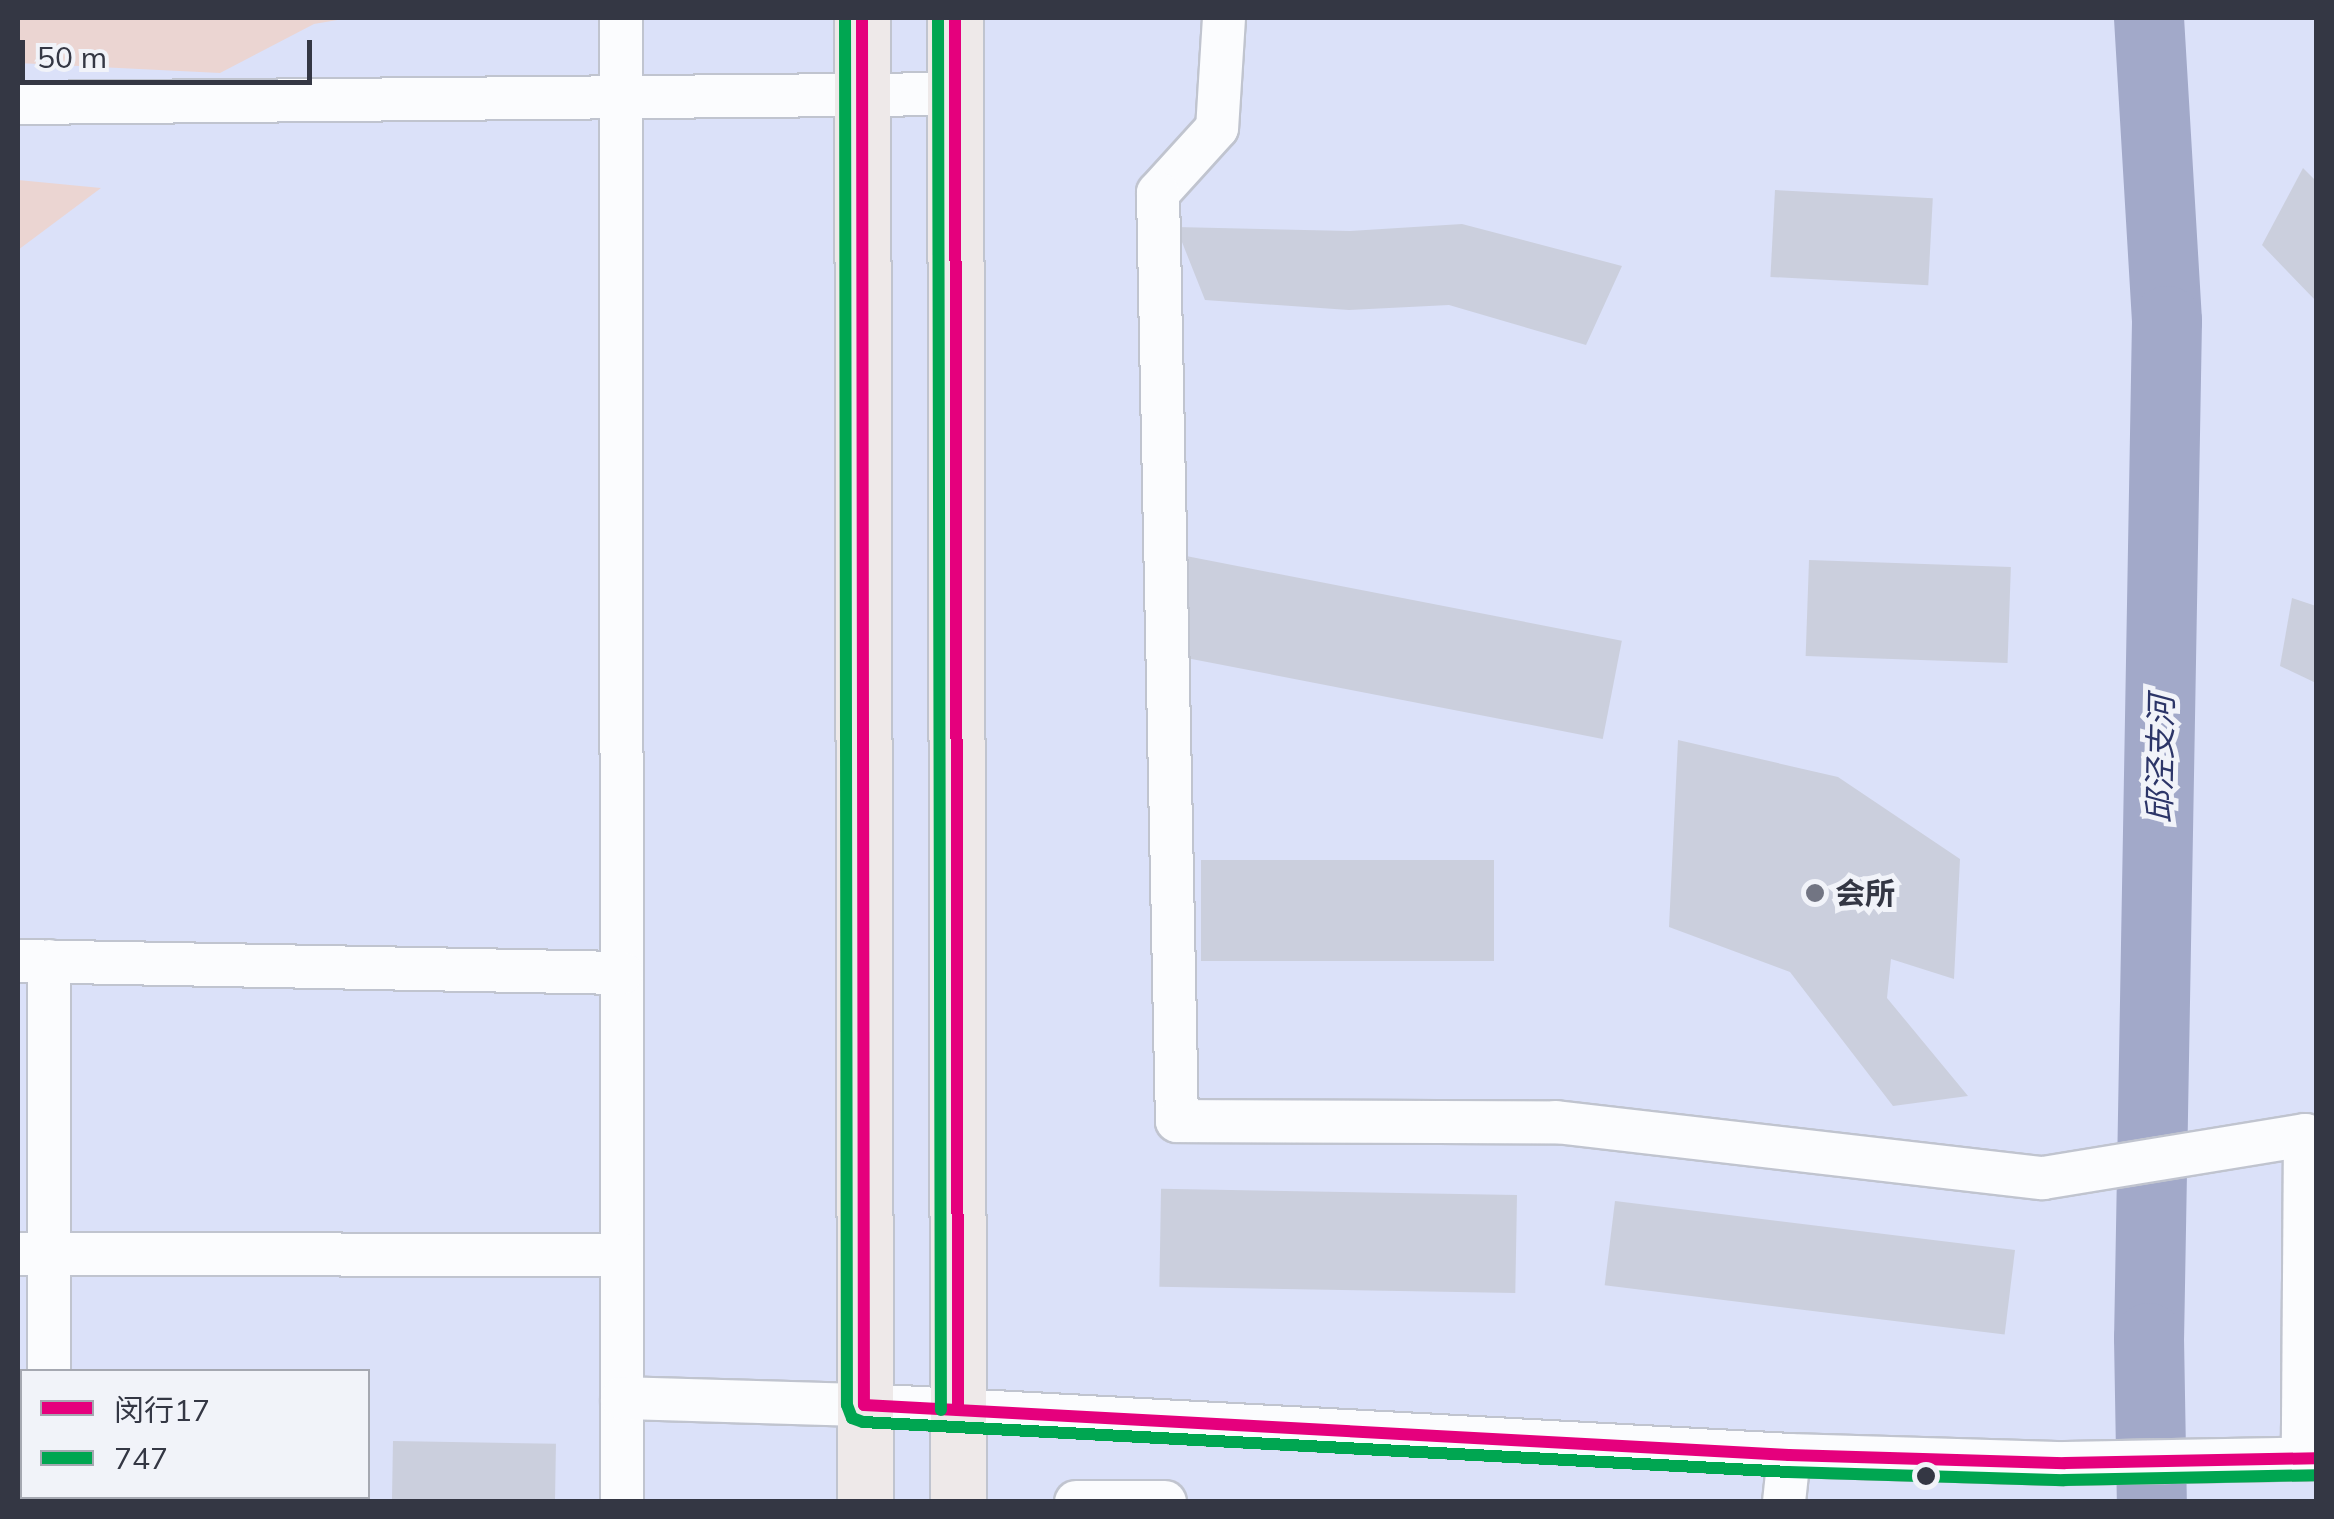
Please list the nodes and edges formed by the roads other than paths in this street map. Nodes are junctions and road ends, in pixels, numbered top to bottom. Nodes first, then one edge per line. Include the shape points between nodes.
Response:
1 (621, 18) edge
2 (862, 18) edge
3 (955, 18) edge
4 (1224, 18) edge
5 (862, 94) junction
6 (955, 94) junction
7 (621, 97) junction
8 (18, 103) edge
9 (33, 961) edge
10 (622, 973) junction
11 (33, 1254) edge
12 (622, 1255) junction
13 (49, 1369) edge
14 (622, 1398) junction
15 (864, 1404) junction
16 (958, 1410) junction
17 (1789, 1456) junction
18 (2310, 1459) edge
19 (622, 1502) edge
20 (864, 1502) edge
21 (958, 1502) edge
22 (1076, 1502) edge
23 (1165, 1502) edge
24 (1784, 1502) edge

1 - 7 street
2 - 5 main road
3 - 6 main road
4 - 18 street via 1218,128 1158,194 1177,1121 1556,1122 2044,1178 2305,1135
5 - 6 street
5 - 7 street
5 - 15 main road
6 - 16 main road
7 - 8 street
7 - 10 street
9 - 10 street
9 - 11 street
10 - 12 street
11 - 12 street
11 - 13 street
12 - 14 street
14 - 15 street
14 - 19 street
15 - 16 street
15 - 20 main road
16 - 17 street
16 - 21 main road
17 - 18 street via 2065,1463
17 - 24 street
22 - 23 street

